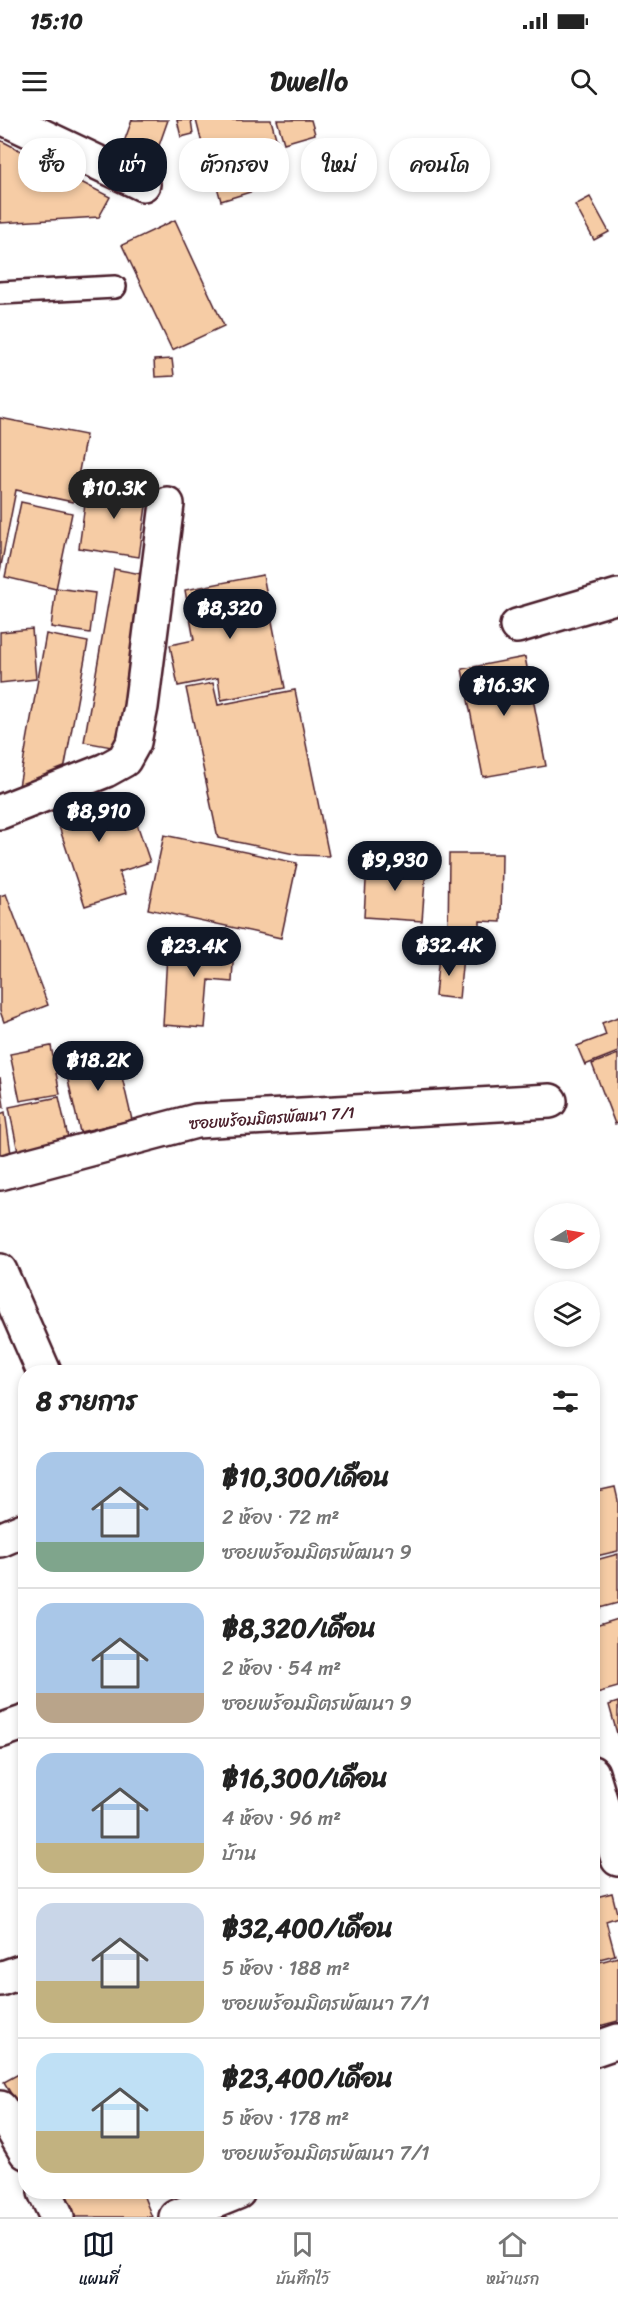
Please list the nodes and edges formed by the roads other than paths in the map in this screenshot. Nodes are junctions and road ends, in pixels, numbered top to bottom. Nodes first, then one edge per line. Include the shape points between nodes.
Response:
1 (8, 120) edge
2 (98, 163) edge
3 (115, 287) dead end
4 (0, 293) edge
5 (167, 504) dead end
6 (618, 596) edge
7 (518, 626) dead end
8 (0, 812) edge
9 (550, 1101) dead end
10 (0, 1173) edge
11 (0, 1271) edge
12 (41, 1365) edge
13 (18, 1532) edge
14 (0, 1540) edge
15 (18, 1725) edge
16 (0, 1731) edge
17 (600, 1799) edge
18 (618, 1859) edge
19 (18, 1973) edge
20 (0, 1979) edge
21 (618, 2041) edge
22 (600, 2047) edge
23 (0, 2108) edge
24 (18, 2138) edge
25 (48, 2199) edge
26 (221, 2199) edge
27 (57, 2217) edge
28 (176, 2217) edge

1 - 2 street
3 - 4 lane
5 - 8 street via 134,742 124,760 106,770
6 - 7 street
9 - 10 street, ซอยพร้อมมิตรพัฒนา 7/1 via 196,1121
11 - 12 street
13 - 14 street
15 - 16 street
17 - 18 street
19 - 20 street
21 - 22 street
23 - 24 street
25 - 27 street
26 - 28 street

